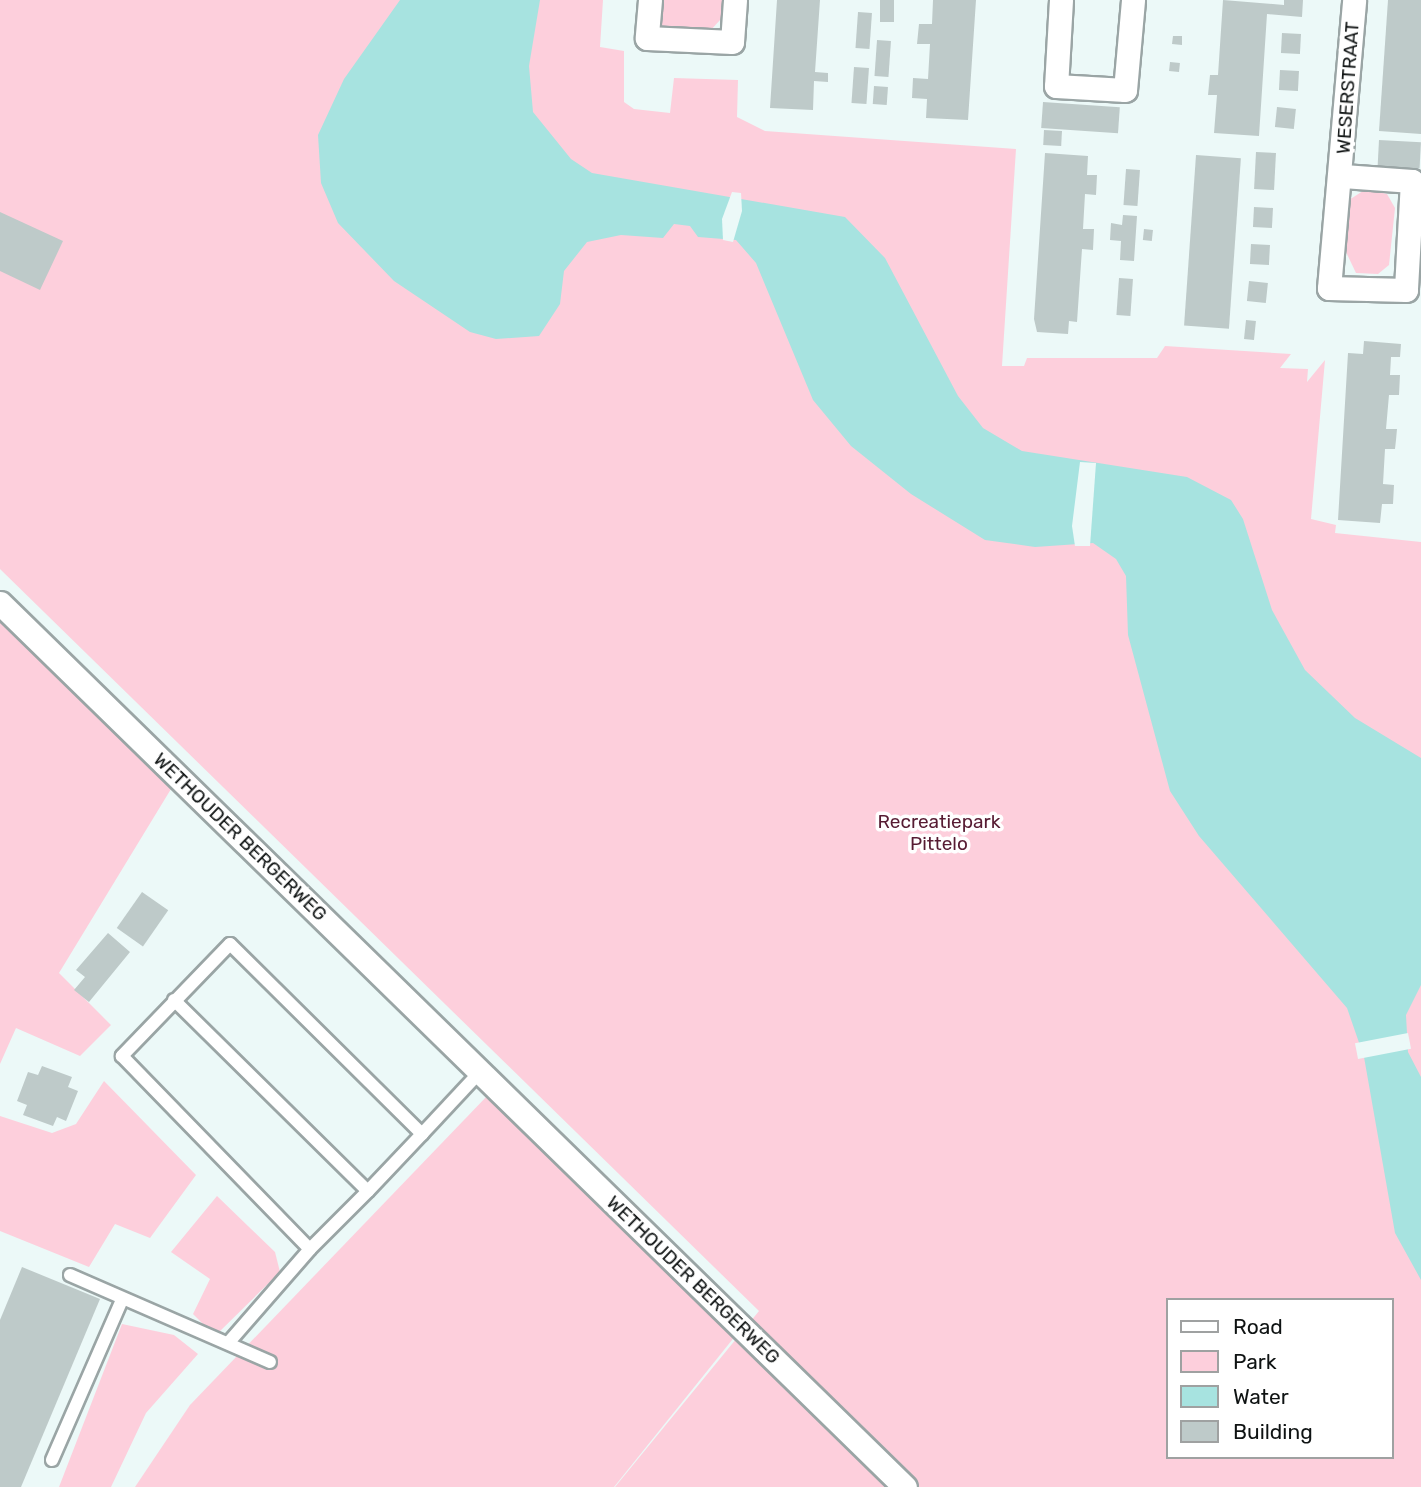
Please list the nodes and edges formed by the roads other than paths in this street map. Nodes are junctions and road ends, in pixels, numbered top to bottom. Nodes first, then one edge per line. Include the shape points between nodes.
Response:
1 (650, 0) edge
2 (735, 0) edge
3 (1061, 0) edge
4 (1133, 0) edge
5 (1354, 0) edge
6 (1343, 176) junction
7 (0, 603) edge
8 (174, 1000) junction
9 (477, 1075) junction
10 (422, 1135) junction
11 (368, 1191) junction
12 (310, 1249) junction
13 (69, 1275) dead end
14 (122, 1300) junction
15 (229, 1342) junction
16 (270, 1362) dead end
17 (52, 1460) dead end
18 (905, 1487) edge

1 - 2 street via 647,38 732,42
3 - 4 street via 1056,86 1125,90
5 - 6 street, WESERSTRAAT
6 - 6 street, WESERSTRAAT via 1329,288 1406,290 1412,181
7 - 9 street, WETHOUDER BERGERWEG
8 - 10 lane via 230,944
8 - 11 lane
8 - 12 lane via 122,1056
9 - 10 lane
9 - 18 street, WETHOUDER BERGERWEG
10 - 11 lane
11 - 12 lane
12 - 15 lane
13 - 14 lane
14 - 15 lane
14 - 17 lane
15 - 16 lane

